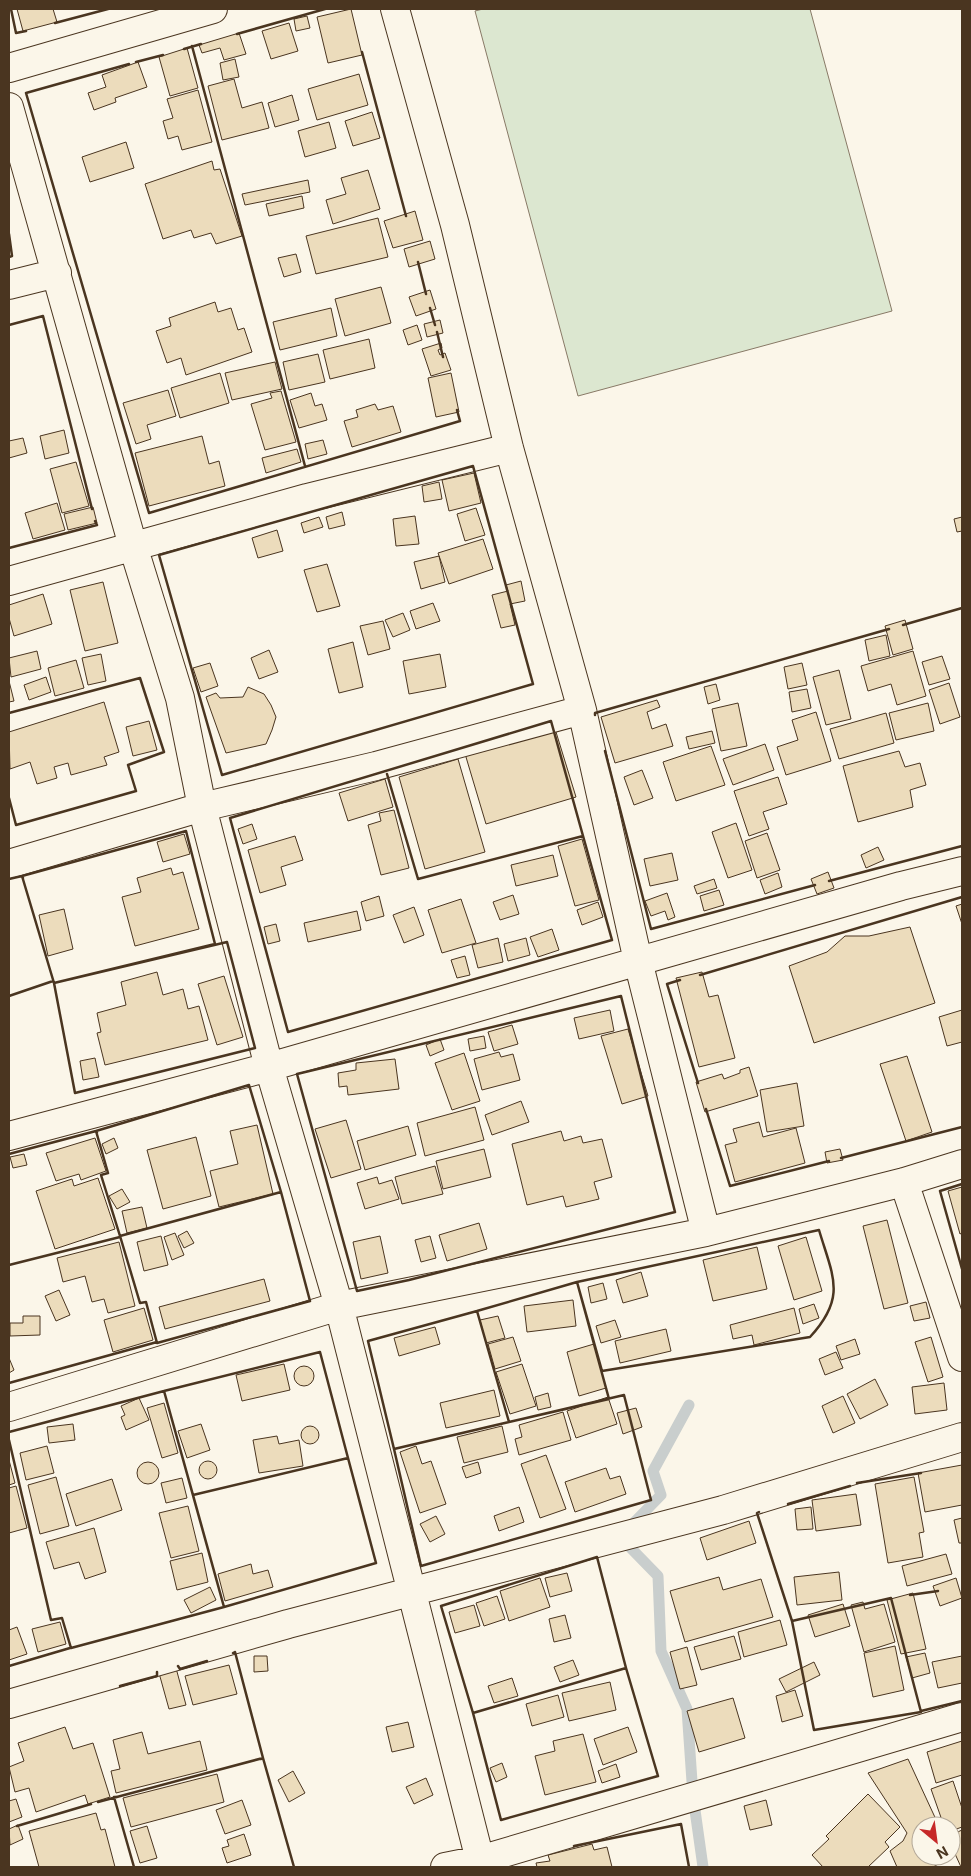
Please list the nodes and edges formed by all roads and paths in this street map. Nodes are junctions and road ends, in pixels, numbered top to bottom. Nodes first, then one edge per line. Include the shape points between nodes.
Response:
1 (213, 9) edge
2 (395, 9) edge
3 (9, 68) edge
4 (9, 107) edge
5 (57, 273) junction
6 (9, 285) edge
7 (509, 448) junction
8 (133, 546) junction
9 (9, 581) edge
10 (582, 710) junction
11 (202, 807) junction
12 (9, 864) edge
13 (962, 871) edge
14 (638, 961) junction
15 (269, 1067) junction
16 (9, 1136) edge
17 (962, 1164) edge
18 (904, 1182) junction
19 (706, 1232) junction
20 (339, 1306) junction
21 (962, 1357) edge
22 (9, 1407) edge
23 (962, 1437) edge
24 (411, 1592) junction
25 (9, 1704) edge
26 (962, 1717) edge
27 (477, 1864) edge
28 (445, 1867) edge

1 - 3 street
2 - 7 street via 455,225
4 - 5 street
5 - 6 street
5 - 8 street
7 - 8 street via 307,498
7 - 10 street
8 - 9 street
8 - 11 street via 180,698
10 - 11 street via 376,766
10 - 14 street
11 - 12 street
11 - 15 street
13 - 14 street
14 - 15 street
14 - 19 street
15 - 16 street
15 - 20 street
17 - 18 street
18 - 19 street
18 - 21 street
19 - 20 street
20 - 22 street
20 - 24 street
23 - 24 street via 722,1510
24 - 25 street
24 - 27 street
26 - 27 street
27 - 28 street

